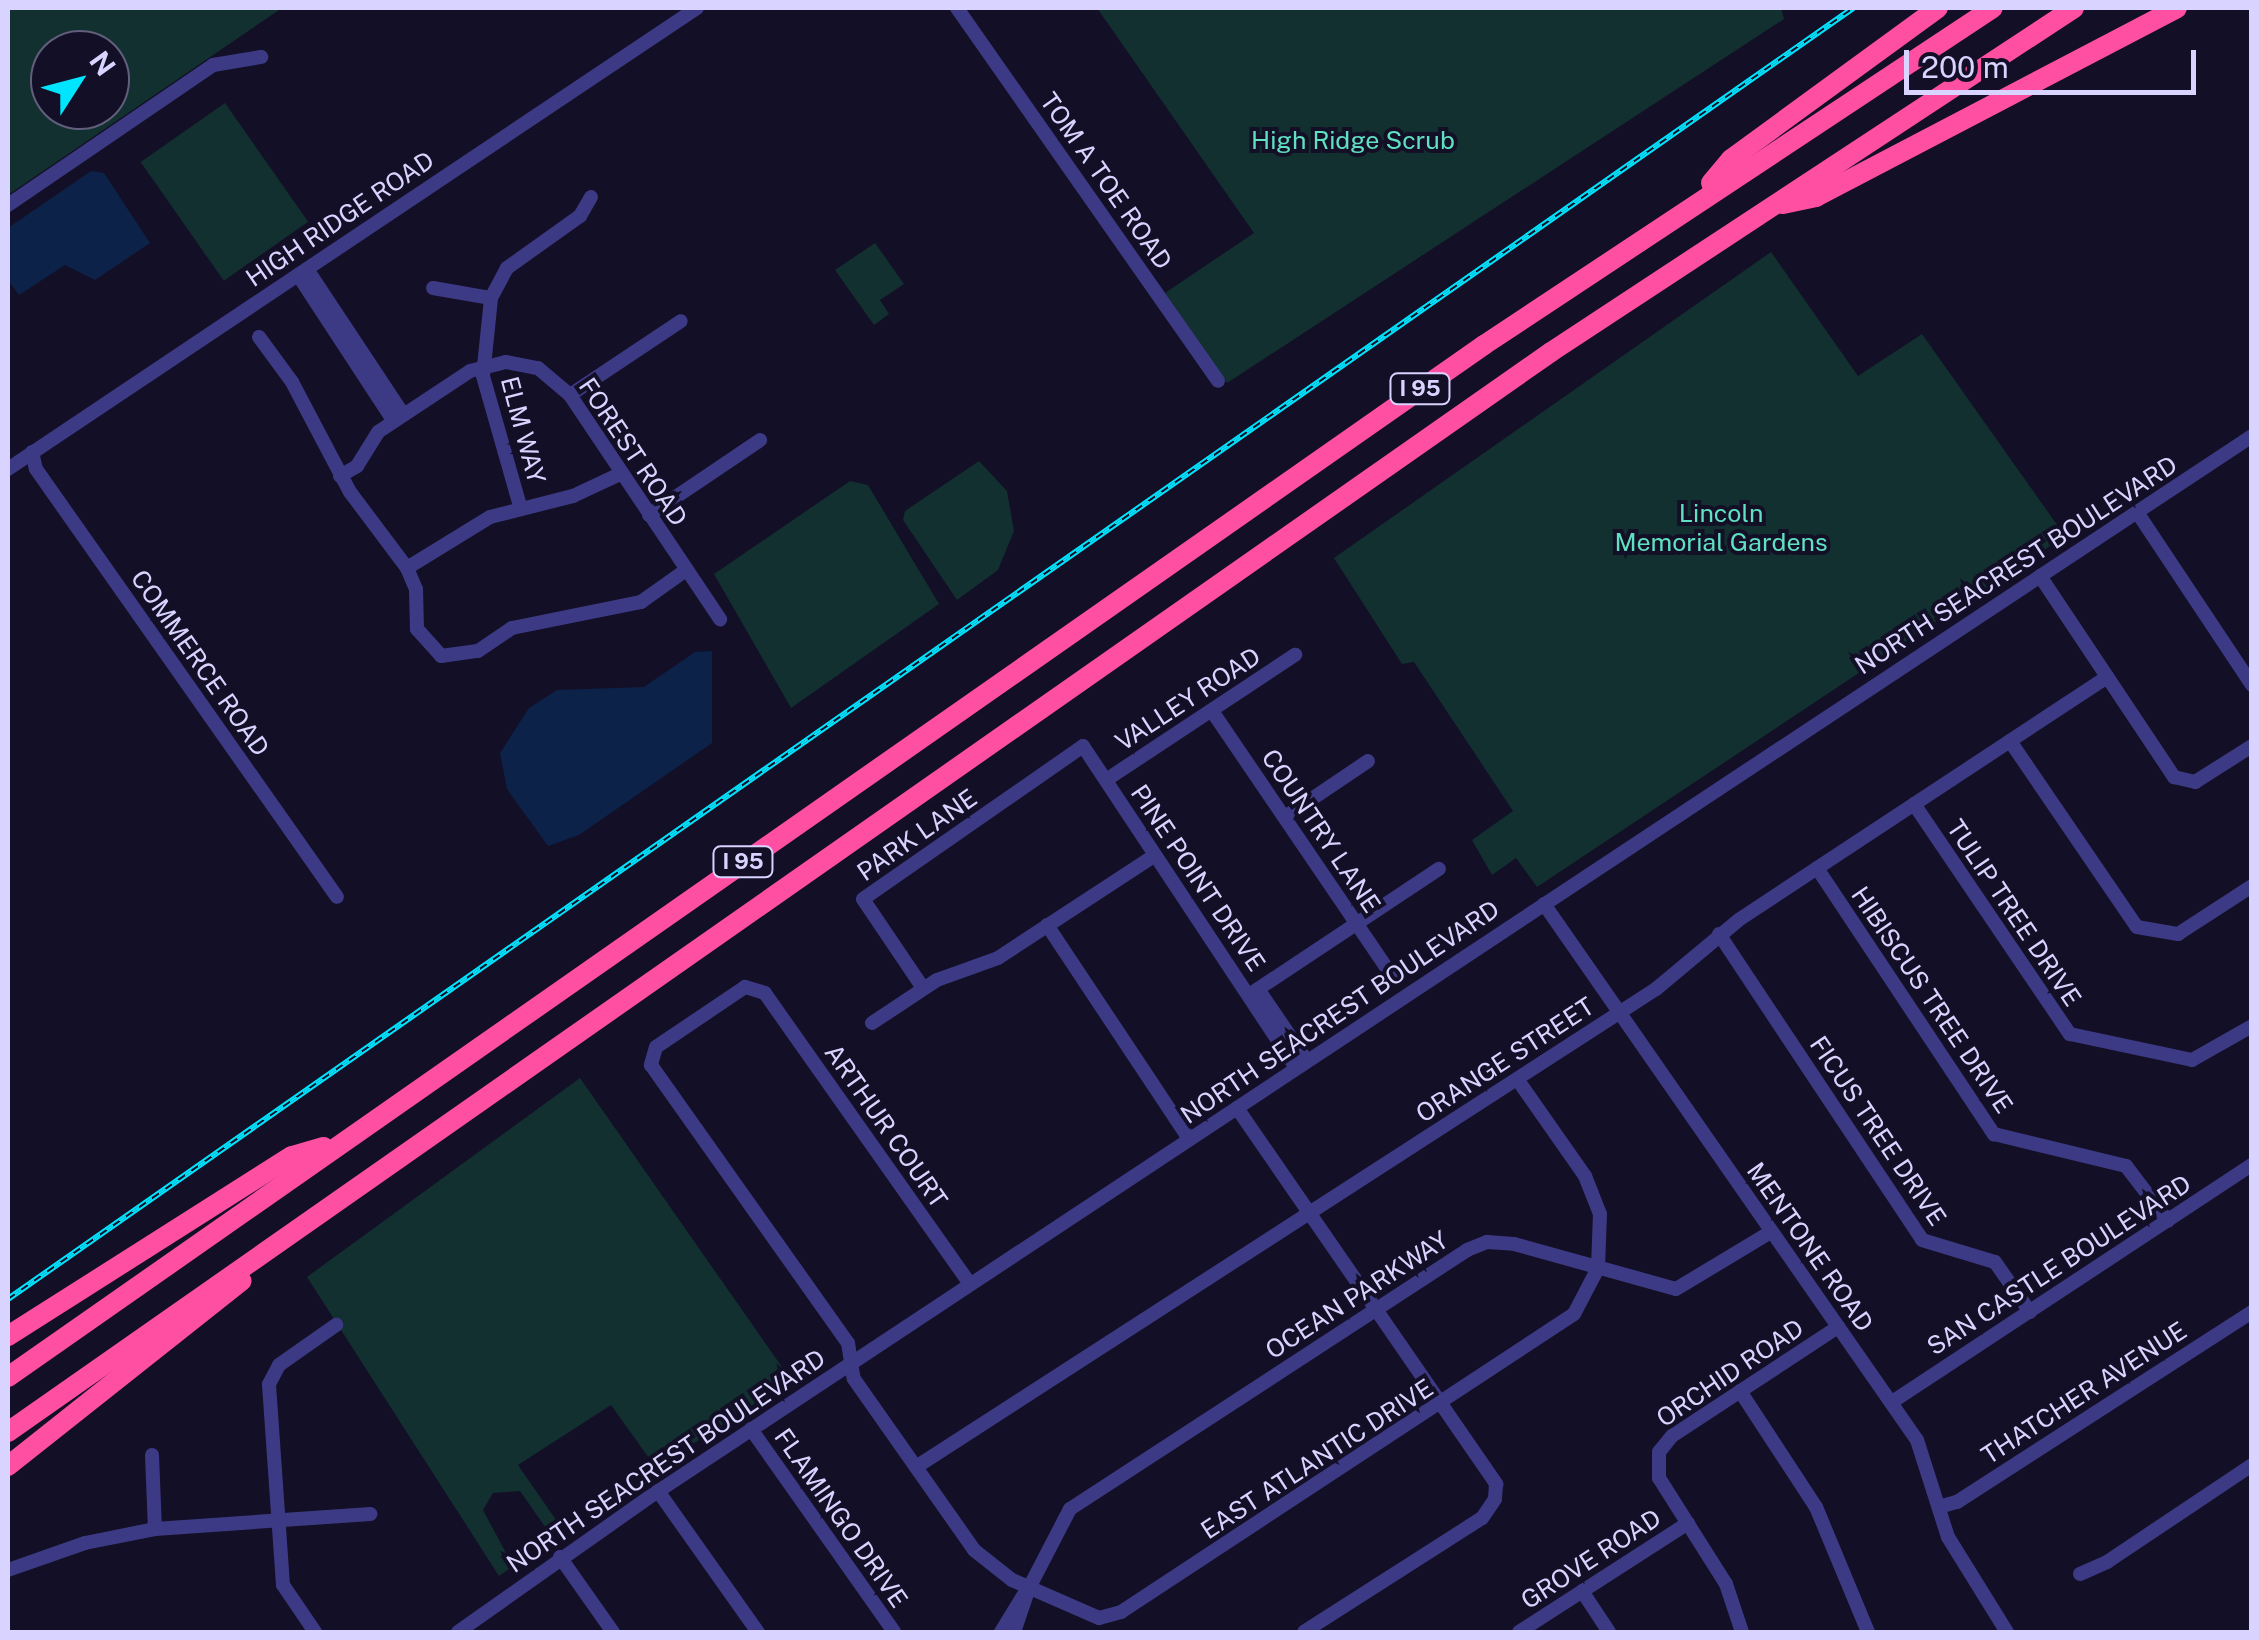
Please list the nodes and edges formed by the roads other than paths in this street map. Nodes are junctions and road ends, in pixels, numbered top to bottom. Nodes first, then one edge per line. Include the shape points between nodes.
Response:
1 (697, 8) edge
2 (957, 8) edge
3 (1938, 8) edge
4 (1994, 8) edge
5 (2074, 8) edge
6 (2178, 8) edge
7 (261, 57) dead end
8 (590, 197) dead end
9 (1696, 200) junction
10 (8, 206) edge
11 (1771, 206) junction
12 (302, 272) junction
13 (433, 288) dead end
14 (490, 298) junction
15 (681, 321) dead end
16 (259, 337) dead end
17 (486, 364) junction
18 (1218, 382) dead end
19 (570, 395) junction
20 (398, 417) junction
21 (2252, 436) edge
22 (760, 440) dead end
23 (32, 452) junction
24 (8, 469) edge
25 (622, 474) junction
26 (340, 476) junction
27 (520, 506) junction
28 (2137, 512) junction
29 (649, 515) junction
30 (407, 568) junction
31 (686, 570) junction
32 (2040, 576) junction
33 (720, 619) dead end
34 (1296, 655) dead end
35 (2106, 677) junction
36 (2252, 685) edge
37 (1212, 710) junction
38 (2010, 740) junction
39 (1083, 746) joint
40 (2252, 746) edge
41 (1368, 762) dead end
42 (1106, 780) junction
43 (1914, 804) junction
44 (1285, 817) junction
45 (1154, 856) junction
46 (1817, 868) junction
47 (1439, 869) dead end
48 (2252, 886) edge
49 (337, 898) dead end
50 (1544, 904) junction
51 (1356, 924) junction
52 (1047, 925) junction
53 (1719, 934) junction
54 (1392, 976) dead end
55 (924, 988) junction
56 (1254, 992) junction
57 (1620, 1012) junction
58 (872, 1024) dead end
59 (2252, 1026) edge
60 (1302, 1065) junction
61 (1517, 1079) junction
62 (1237, 1108) junction
63 (1189, 1139) junction
64 (340, 1142) junction
65 (2252, 1166) edge
66 (1311, 1213) junction
67 (2168, 1220) junction
68 (1772, 1232) junction
69 (283, 1240) junction
70 (1598, 1268) junction
71 (970, 1284) junction
72 (1377, 1308) junction
73 (2030, 1312) junction
74 (2252, 1312) edge
75 (336, 1325) dead end
76 (1838, 1326) junction
77 (8, 1336) edge
78 (852, 1363) junction
79 (8, 1376) edge
80 (1740, 1391) junction
81 (1892, 1402) junction
82 (1444, 1404) junction
83 (751, 1429) junction
84 (8, 1432) edge
85 (152, 1455) dead end
86 (2252, 1465) edge
87 (8, 1466) edge
88 (916, 1468) junction
89 (658, 1491) junction
90 (1939, 1506) junction
91 (370, 1514) dead end
92 (278, 1520) junction
93 (1688, 1523) junction
94 (155, 1529) junction
95 (560, 1556) junction
96 (8, 1570) edge
97 (2080, 1574) dead end
98 (1029, 1588) junction
99 (1582, 1591) junction
100 (316, 1632) edge
101 (461, 1632) edge
102 (613, 1632) edge
103 (758, 1632) edge
104 (894, 1632) edge
105 (1001, 1632) edge
106 (1014, 1632) edge
107 (1304, 1632) edge
108 (1519, 1632) edge
109 (1609, 1632) edge
110 (1742, 1632) edge
111 (1868, 1632) edge
112 (2008, 1632) edge

1 - 12 street, HIGH RIDGE ROAD
2 - 18 street, TOM A TOE ROAD
3 - 9 highway via 1731,159
4 - 9 highway, I 95
5 - 11 highway, I 95
6 - 11 highway via 1816,197
7 - 10 street via 213,65
8 - 14 street via 580,216 507,268
9 - 64 highway, I 95
11 - 69 highway, I 95 via 1490,394
12 - 20 street
12 - 23 street, HIGH RIDGE ROAD
13 - 14 street
14 - 17 street, ELM WAY
15 - 19 street
16 - 26 street via 292,382
17 - 19 street, FOREST ROAD via 538,368
17 - 20 street
17 - 27 street, ELM WAY via 491,416
19 - 25 street, FOREST ROAD
20 - 26 street via 372,436 358,466
21 - 28 street, NORTH SEACREST BOULEVARD
22 - 29 street
23 - 24 street, HIGH RIDGE ROAD
23 - 49 street, COMMERCE ROAD via 36,470
25 - 27 street via 573,496
25 - 29 street, FOREST ROAD
26 - 30 street
27 - 30 street
28 - 32 street, NORTH SEACREST BOULEVARD
28 - 36 street
29 - 31 street, FOREST ROAD
30 - 31 street via 426,645 459,658 512,628 641,602
31 - 33 street, FOREST ROAD
32 - 35 street
32 - 50 street, NORTH SEACREST BOULEVARD
34 - 37 street, VALLEY ROAD
35 - 38 street, ORANGE STREET
35 - 40 street via 2180,781 2202,779
37 - 42 street, VALLEY ROAD
37 - 44 street, COUNTRY LANE
38 - 43 street, ORANGE STREET
38 - 48 street via 2143,931 2178,934
39 - 42 street, PINE POINT DRIVE
39 - 55 street, PARK LANE via 863,899
41 - 44 street
42 - 45 street, PINE POINT DRIVE
43 - 46 street, ORANGE STREET
43 - 59 street, TULIP TREE DRIVE via 2070,1034 2192,1060
44 - 51 street, COUNTRY LANE
45 - 52 street
45 - 56 street, PINE POINT DRIVE
46 - 53 street, ORANGE STREET
46 - 67 street, HIBISCUS TREE DRIVE via 1994,1134 2126,1166
47 - 51 street
50 - 57 street, MENTONE ROAD
50 - 60 street, NORTH SEACREST BOULEVARD
51 - 54 street, COUNTRY LANE
51 - 56 street
52 - 55 street via 998,958
52 - 63 street
53 - 57 street, ORANGE STREET
53 - 73 street, FICUS TREE DRIVE via 1922,1240 1996,1262
55 - 58 street
56 - 60 street, PINE POINT DRIVE
57 - 61 street, ORANGE STREET
57 - 68 street, MENTONE ROAD
60 - 62 street, NORTH SEACREST BOULEVARD
61 - 66 street, ORANGE STREET
61 - 70 street via 1592,1190 1602,1230
62 - 63 street, NORTH SEACREST BOULEVARD
62 - 66 street
63 - 71 street, NORTH SEACREST BOULEVARD
64 - 77 highway via 292,1156
64 - 79 highway, I 95
65 - 67 street, SAN CASTLE BOULEVARD
66 - 72 street
66 - 88 street, ORANGE STREET
67 - 73 street, SAN CASTLE BOULEVARD
68 - 70 street, OCEAN PARKWAY via 1676,1289
68 - 76 street, MENTONE ROAD
69 - 84 highway, I 95
69 - 87 highway via 212,1309
70 - 72 street, OCEAN PARKWAY via 1487,1242
70 - 82 street, EAST ATLANTIC DRIVE via 1584,1301 1562,1326
71 - 78 street, NORTH SEACREST BOULEVARD
71 - 78 street, ARTHUR COURT via 766,992 744,987 656,1047 651,1065 848,1344
72 - 82 street
72 - 98 street, OCEAN PARKWAY via 1076,1504
73 - 81 street, SAN CASTLE BOULEVARD
74 - 90 street, THATCHER AVENUE via 1957,1502
75 - 92 street via 274,1370
76 - 80 street, ORCHID ROAD
76 - 81 street, MENTONE ROAD
78 - 83 street, NORTH SEACREST BOULEVARD
78 - 88 street via 854,1378
80 - 93 street, ORCHID ROAD via 1667,1440 1657,1465
80 - 111 street via 1822,1518
81 - 90 street, MENTONE ROAD via 1924,1454
82 - 98 street, EAST ATLANTIC DRIVE via 1114,1616 1092,1616
82 - 107 street via 1490,1470 1496,1492 1482,1518
83 - 89 street, NORTH SEACREST BOULEVARD
83 - 104 street, FLAMINGO DRIVE
85 - 94 street
86 - 97 street
88 - 98 street via 981,1558
89 - 95 street, NORTH SEACREST BOULEVARD
89 - 103 street
90 - 112 street, MENTONE ROAD via 1954,1549
91 - 92 street
92 - 94 street
92 - 100 street via 283,1584
93 - 99 street, GROVE ROAD
93 - 110 street via 1726,1584
94 - 96 street via 85,1543
95 - 101 street, NORTH SEACREST BOULEVARD
95 - 102 street
98 - 105 street, OCEAN PARKWAY
98 - 106 street, OCEAN PARKWAY
99 - 108 street, GROVE ROAD
99 - 109 street

